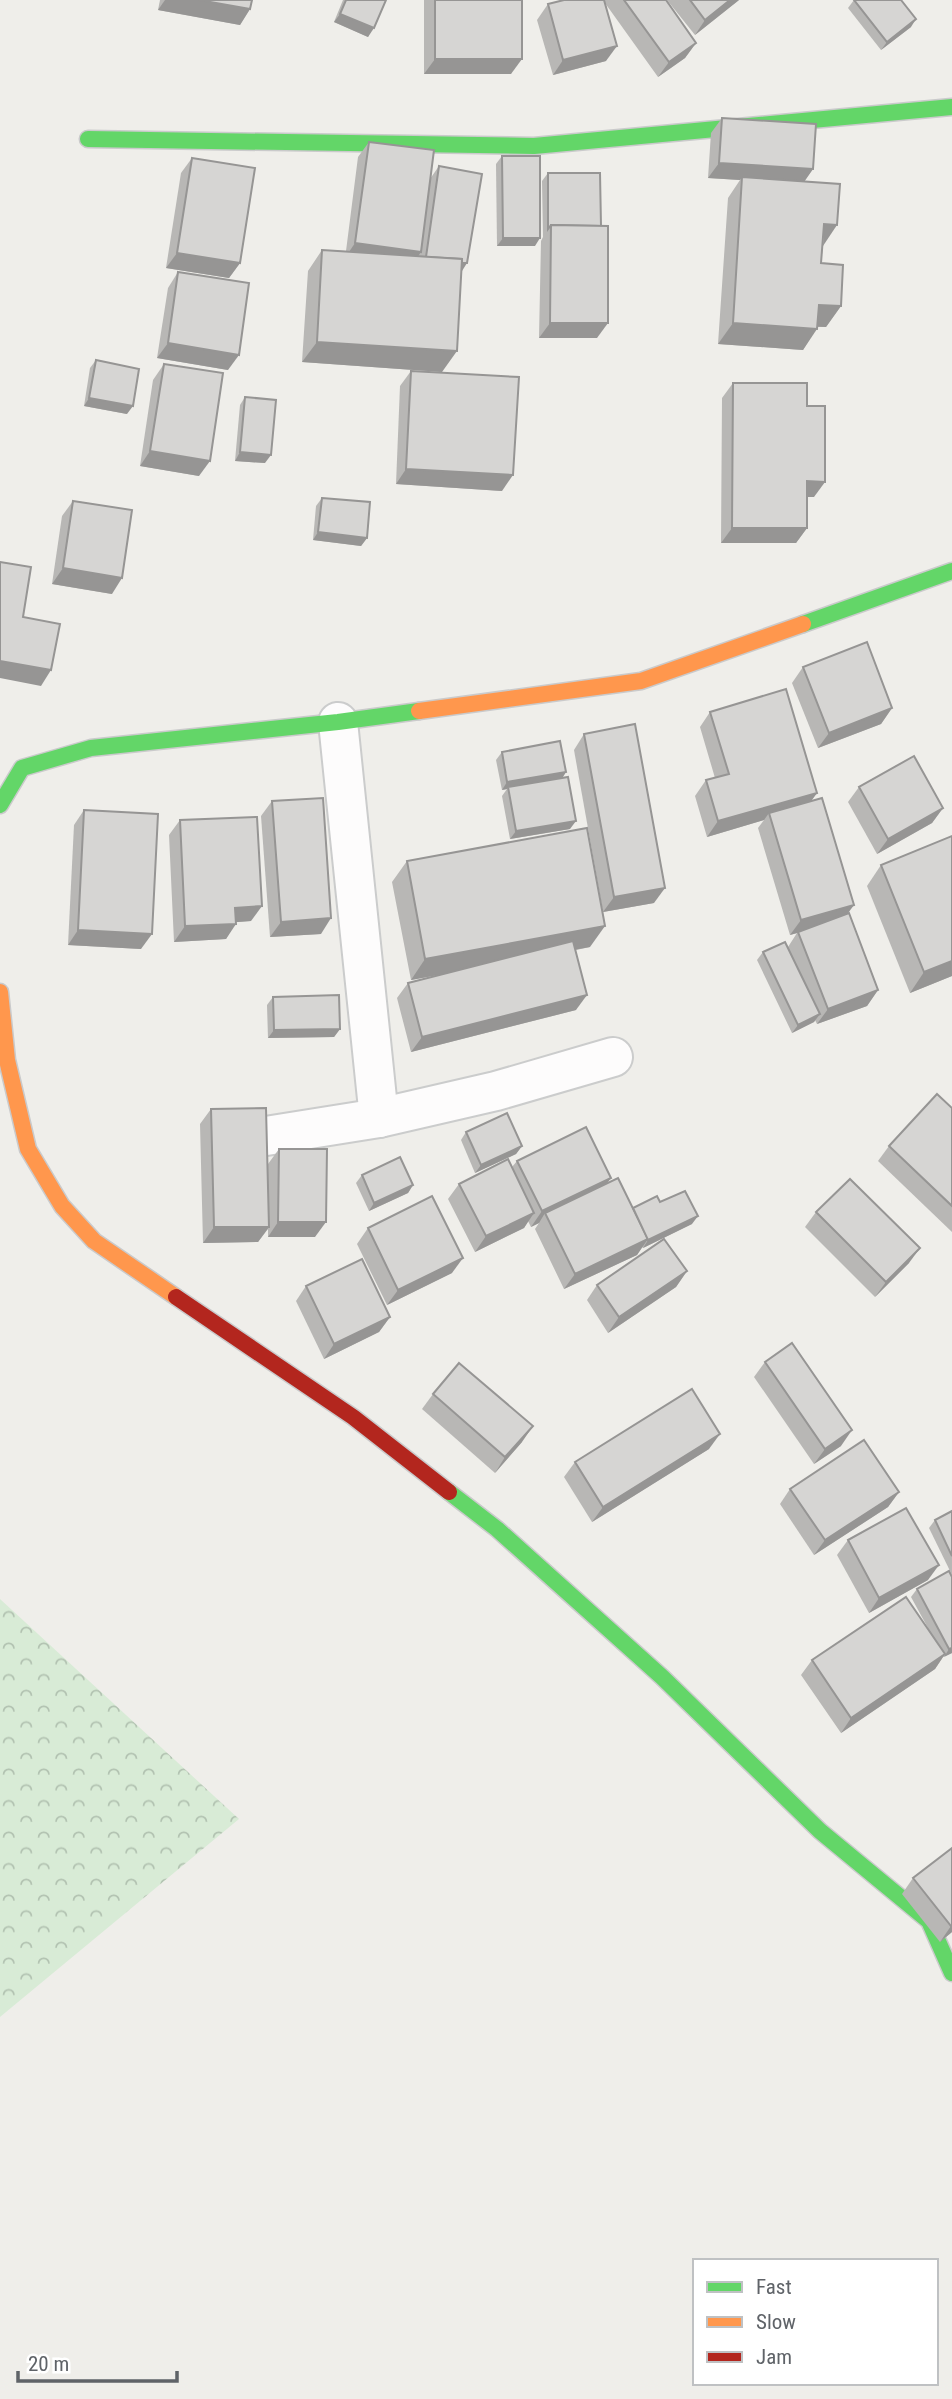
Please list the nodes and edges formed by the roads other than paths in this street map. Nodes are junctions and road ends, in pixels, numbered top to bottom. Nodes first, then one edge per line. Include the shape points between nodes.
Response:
1 (952, 107) edge
2 (88, 139) dead end
3 (952, 571) edge
4 (338, 722) junction
5 (0, 805) edge
6 (0, 992) edge
7 (613, 1056) dead end
8 (379, 1118) junction
9 (266, 1136) edge
10 (941, 1913) edge
11 (952, 1973) edge

1 - 2 street via 534,146
3 - 4 street via 641,681
4 - 5 street via 91,748 22,768
4 - 8 street
6 - 10 street via 7,1060 28,1149 62,1206 94,1241 352,1417 497,1529 662,1678 820,1831
7 - 8 street via 496,1091
8 - 9 street
10 - 11 street

